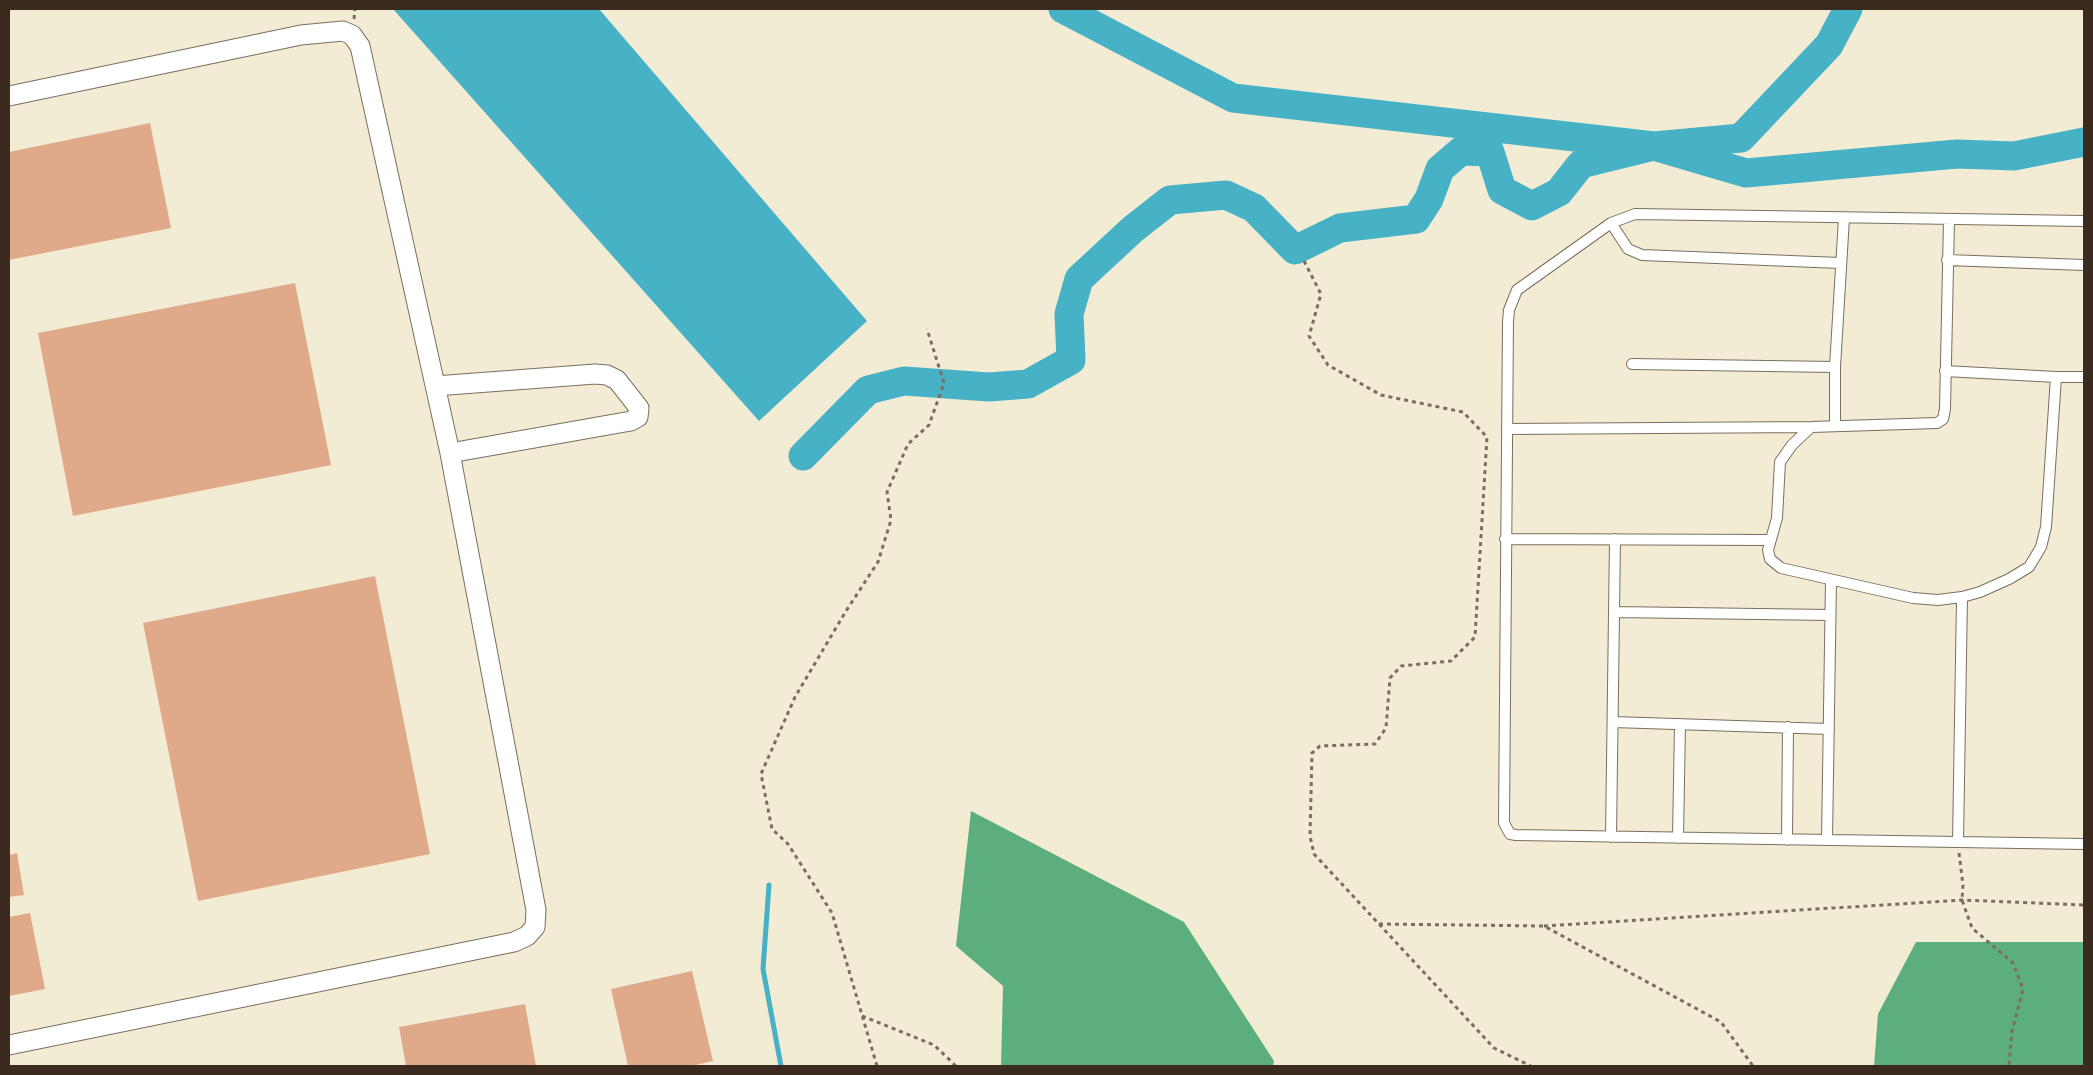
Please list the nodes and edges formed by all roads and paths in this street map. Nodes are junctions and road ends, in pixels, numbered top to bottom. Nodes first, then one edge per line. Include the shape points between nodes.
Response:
1 (9, 96) edge
2 (1844, 218) junction
3 (1949, 220) junction
4 (2084, 221) edge
5 (1611, 224) junction
6 (1947, 260) junction
7 (1304, 261) dead end
8 (1840, 263) junction
9 (2084, 265) edge
10 (927, 329) dead end
11 (1632, 364) dead end
12 (1835, 367) junction
13 (1945, 371) junction
14 (2084, 376) edge
15 (2056, 377) junction
16 (435, 386) junction
17 (1835, 426) junction
18 (1812, 427) junction
19 (1507, 429) junction
20 (450, 453) junction
21 (1505, 539) junction
22 (1615, 539) junction
23 (1770, 540) junction
24 (1831, 580) junction
25 (1962, 597) junction
26 (1614, 612) junction
27 (1830, 615) junction
28 (1613, 722) junction
29 (1680, 724) junction
30 (1788, 727) junction
31 (1829, 729) junction
32 (1611, 837) junction
33 (1678, 838) junction
34 (1787, 840) junction
35 (1827, 840) junction
36 (1958, 842) junction
37 (2084, 844) edge
38 (1962, 900) junction
39 (2084, 906) edge
40 (1378, 924) junction
41 (1544, 926) junction
42 (862, 1016) junction
43 (9, 1045) edge
44 (877, 1066) edge
45 (956, 1066) edge
46 (1530, 1066) edge
47 (1753, 1066) edge
48 (2009, 1066) edge

1 - 16 street via 301,35 343,31 352,35 360,46
2 - 3 lane
2 - 5 lane via 1647,213 1635,214
2 - 8 lane
3 - 4 lane
3 - 6 lane
5 - 8 lane via 1628,249 1642,255
5 - 19 lane via 1517,290 1512,299 1508,322
6 - 9 lane
6 - 13 lane
7 - 40 path via 1321,294 1309,336 1328,365 1381,395 1463,412 1487,437 1475,637 1451,660 1401,666 1390,678 1386,728 1375,744 1320,746 1312,753 1310,836 1314,854
8 - 12 lane
10 - 42 path via 944,383 930,425 908,444 887,492 891,520 878,562 795,696 761,774 772,829 788,844 832,914
11 - 12 lane
12 - 17 lane
13 - 15 lane
13 - 17 lane via 1945,409 1943,419 1937,423
14 - 15 lane
15 - 25 lane via 2046,526 2041,548 2029,567 1980,592
16 - 20 street
16 - 20 street via 595,374 617,380 639,408 638,417 631,421
17 - 18 lane
18 - 19 lane
18 - 23 lane via 1792,445 1780,462 1776,518
19 - 21 lane
20 - 43 street via 534,900 535,927 527,936 514,942
21 - 22 lane
21 - 32 lane via 1506,830 1516,835
22 - 23 lane
22 - 26 lane
23 - 24 lane via 1770,559 1781,568
24 - 25 lane via 1913,598 1938,600
24 - 27 lane
25 - 36 lane
26 - 27 lane
26 - 28 lane
27 - 31 lane
28 - 29 lane
28 - 32 lane
29 - 30 lane
29 - 33 lane
30 - 31 lane
30 - 34 lane
31 - 35 lane
32 - 33 lane
33 - 34 lane
34 - 35 lane
35 - 36 lane
36 - 37 lane
36 - 38 path
38 - 39 path
38 - 41 path
38 - 48 path via 1972,928 2013,964 2023,989 2012,1031
40 - 41 path
40 - 46 path via 1494,1048
41 - 47 path via 1721,1022
42 - 44 path
42 - 45 path via 934,1045

